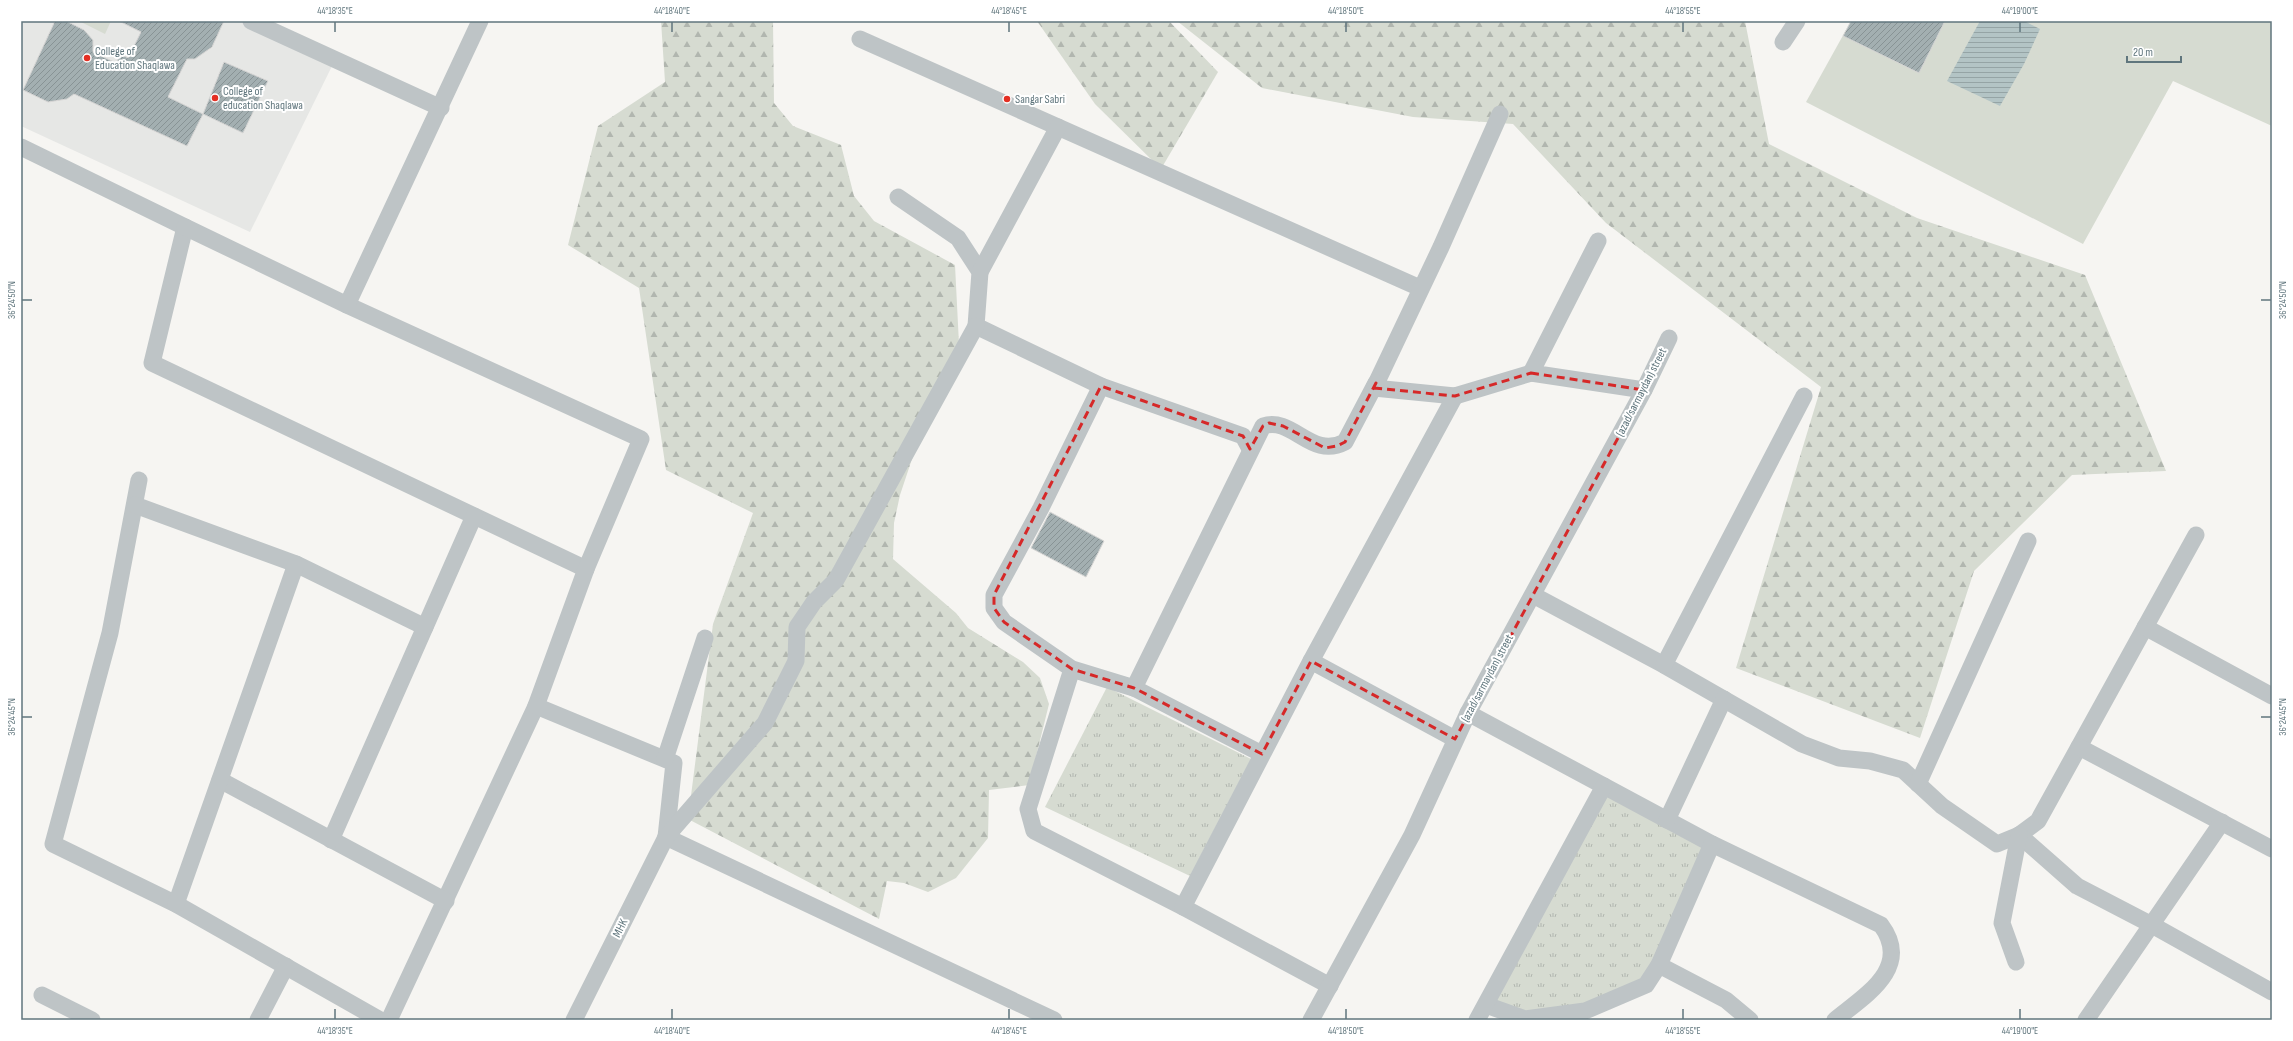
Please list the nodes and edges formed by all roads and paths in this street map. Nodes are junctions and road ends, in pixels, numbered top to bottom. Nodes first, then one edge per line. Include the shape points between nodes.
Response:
1 (251, 21) edge
2 (480, 21) edge
3 (1797, 21) edge
4 (860, 38) dead end
5 (1782, 42) dead end
6 (441, 108) junction
7 (1500, 114) dead end
8 (1058, 127) junction
9 (21, 147) edge
10 (898, 197) dead end
11 (185, 227) junction
12 (1598, 241) dead end
13 (980, 272) junction
14 (1420, 288) junction
15 (347, 305) junction
16 (976, 326) junction
17 (1669, 338) dead end
18 (1531, 373) junction
19 (1376, 383) junction
20 (1101, 386) junction
21 (1644, 390) junction
22 (1455, 396) junction
23 (1804, 396) dead end
24 (1250, 449) junction
25 (139, 480) dead end
26 (135, 505) junction
27 (474, 516) junction
28 (2196, 535) dead end
29 (2028, 541) dead end
30 (296, 564) junction
31 (586, 569) junction
32 (1533, 595) junction
33 (425, 627) junction
34 (2145, 627) junction
35 (706, 638) dead end
36 (1312, 661) junction
37 (1664, 665) junction
38 (1072, 669) junction
39 (1134, 688) junction
40 (2272, 696) edge
41 (1724, 699) junction
42 (536, 706) junction
43 (1468, 713) junction
44 (1455, 739) junction
45 (2079, 747) junction
46 (1262, 754) junction
47 (665, 759) junction
48 (220, 780) junction
49 (1918, 784) junction
50 (1604, 786) junction
51 (1667, 820) junction
52 (2222, 822) junction
53 (2019, 835) junction
54 (666, 837) junction
55 (331, 840) junction
56 (1712, 844) junction
57 (2272, 849) edge
58 (446, 901) junction
59 (176, 904) junction
60 (1183, 907) junction
61 (2152, 925) junction
62 (2016, 962) dead end
63 (1659, 965) junction
64 (286, 966) junction
65 (1330, 986) junction
66 (2272, 992) edge
67 (42, 995) dead end
68 (1486, 1005) junction
69 (92, 1020) edge
70 (258, 1020) edge
71 (380, 1020) edge
72 (388, 1020) edge
73 (574, 1020) edge
74 (1054, 1020) edge
75 (1311, 1020) edge
76 (1477, 1020) edge
77 (1750, 1020) edge
78 (1835, 1020) edge
79 (2086, 1020) edge

1 - 6 street
2 - 6 street
3 - 5 street
4 - 8 street
6 - 15 street
7 - 14 street
8 - 13 street
8 - 14 street
9 - 11 street
10 - 13 street via 958,238
11 - 15 street
11 - 27 street via 152,363
12 - 18 street
13 - 16 street
14 - 19 street
15 - 31 street via 641,439
16 - 20 street
16 - 54 street via 836,580 814,602 797,627 796,661 765,723
17 - 21 street, (azad/sarmaydan) street
18 - 21 street
18 - 22 street
19 - 22 street via 1374,388
19 - 24 street via 1345,442 1325,448 1283,426 1269,424 1263,426
20 - 24 street via 1243,436
20 - 38 street via 1041,508 994,595 994,608 1004,622
21 - 32 street, (azad/sarmaydan) street
22 - 36 street
23 - 37 street
24 - 39 street via 1246,462
25 - 26 street
26 - 30 street
26 - 59 street via 110,633 53,844
27 - 31 street
27 - 33 street
28 - 34 street
29 - 49 street
30 - 33 street
30 - 48 street
31 - 42 street
32 - 37 street
32 - 43 street, (azad/sarmaydan) street
33 - 55 street
34 - 40 street
34 - 45 street
35 - 47 street
36 - 44 street
36 - 46 street
37 - 41 street
38 - 39 street
38 - 60 street via 1028,809 1034,831
39 - 46 street
41 - 49 street via 1802,744 1839,758 1870,761 1903,770
41 - 51 street
42 - 47 street
42 - 58 street
43 - 44 street, (azad/sarmaydan) street
43 - 50 street
44 - 65 street, (azad/sarmaydan) street via 1412,835
45 - 52 street
45 - 53 street via 2038,821
46 - 60 street
47 - 54 street via 674,763
48 - 55 street
48 - 59 street
49 - 53 street via 1942,806 1997,844
50 - 51 street
50 - 68 street
51 - 56 street
52 - 57 street
52 - 61 street
53 - 61 street via 2077,886
53 - 62 street via 2002,923
54 - 73 street, MHK
54 - 74 street
55 - 58 street
56 - 63 street
56 - 78 street via 1881,925 1888,934 1890,964 1882,980
58 - 72 street
59 - 64 street
60 - 65 street
61 - 66 street
61 - 79 street
63 - 68 street via 1646,985 1585,1011 1525,1019
63 - 77 street via 1726,1000
64 - 70 street
64 - 71 street
65 - 75 street, (azad/sarmaydan) street
67 - 69 street
68 - 76 street

